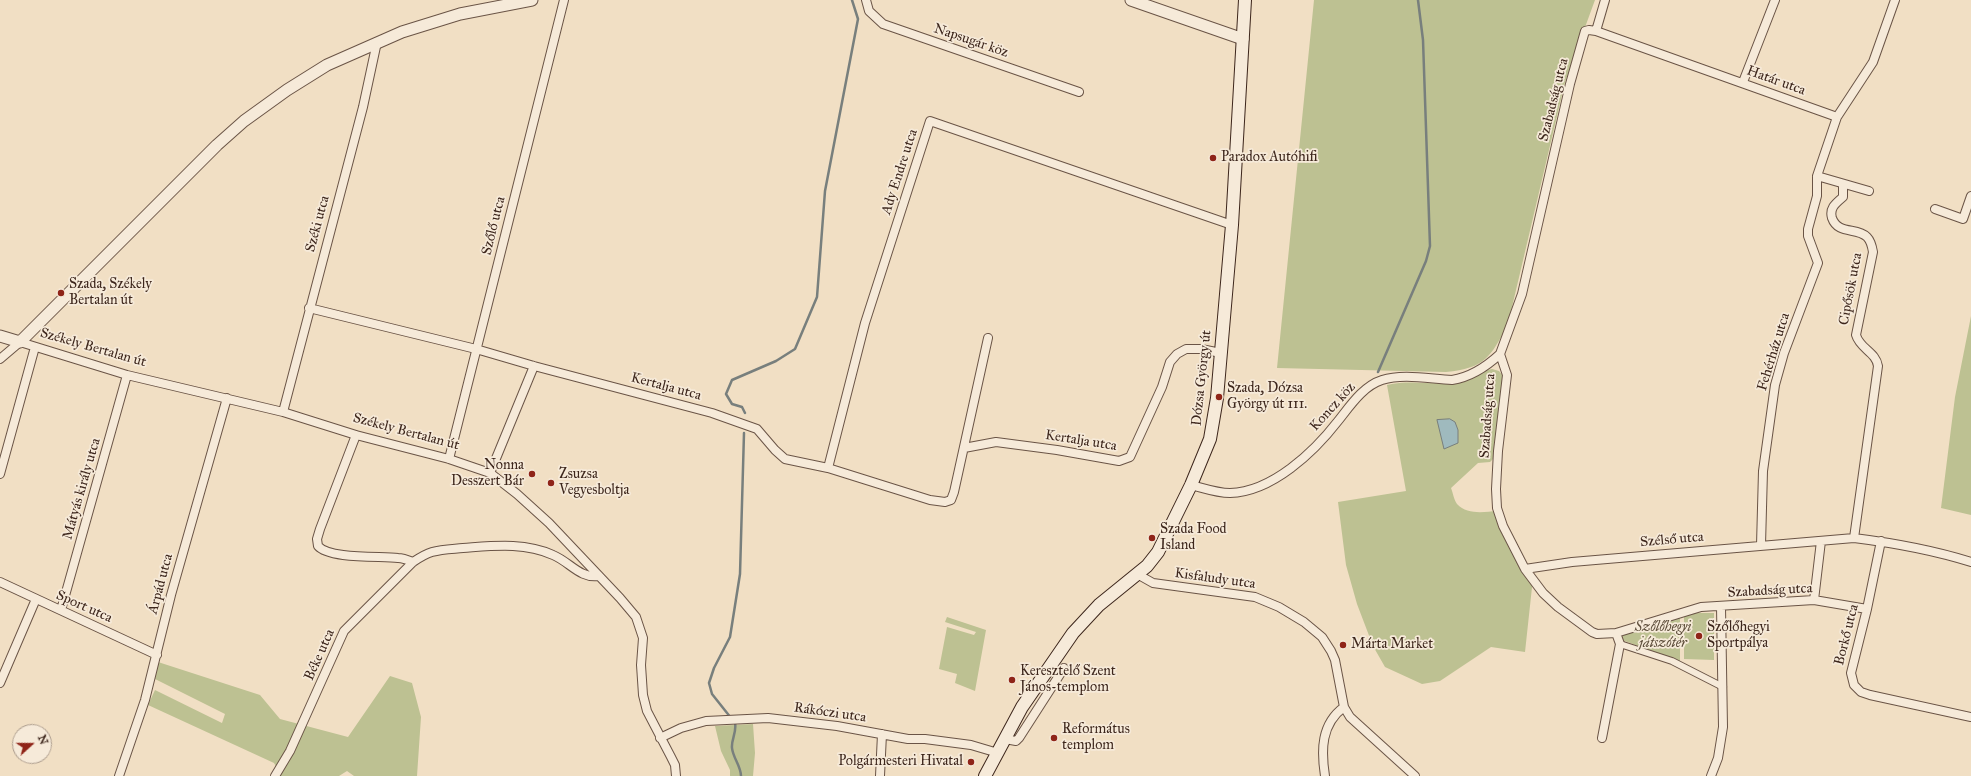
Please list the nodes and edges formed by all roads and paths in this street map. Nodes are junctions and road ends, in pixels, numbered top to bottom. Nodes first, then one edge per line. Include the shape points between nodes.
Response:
1 (532, 0) edge
2 (564, 0) edge
3 (866, 0) edge
4 (1131, 0) edge
5 (1246, 0) edge
6 (1605, 0) edge
7 (1775, 0) edge
8 (1895, 0) edge
9 (1596, 31) junction
10 (1243, 38) junction
11 (377, 42) junction
12 (1743, 82) junction
13 (1079, 92) dead end
14 (1837, 117) junction
15 (1817, 176) junction
16 (1843, 184) junction
17 (1869, 191) dead end
18 (1971, 196) edge
19 (1935, 209) dead end
20 (1232, 225) junction
21 (309, 308) junction
22 (0, 336) edge
23 (988, 338) dead end
24 (15, 345) junction
25 (35, 347) junction
26 (476, 349) junction
27 (1220, 353) junction
28 (1500, 354) junction
29 (0, 359) edge
30 (534, 366) junction
31 (127, 375) junction
32 (227, 398) junction
33 (283, 412) junction
34 (356, 435) junction
35 (964, 448) junction
36 (449, 459) junction
37 (828, 468) junction
38 (490, 473) junction
39 (0, 474) edge
40 (1191, 485) junction
41 (1854, 538) junction
42 (1822, 541) junction
43 (1881, 541) junction
44 (1761, 545) junction
45 (413, 562) junction
46 (1971, 562) edge
47 (1525, 569) junction
48 (1138, 574) junction
49 (599, 576) junction
50 (0, 582) edge
51 (36, 599) junction
52 (1814, 600) junction
53 (1721, 607) junction
54 (61, 610) junction
55 (1867, 610) junction
56 (1616, 633) junction
57 (1620, 644) junction
58 (157, 655) junction
59 (1064, 668) dead end
60 (0, 683) edge
61 (1723, 687) junction
62 (1344, 707) junction
63 (1971, 717) edge
64 (882, 734) junction
65 (660, 738) junction
66 (1602, 738) dead end
67 (1004, 739) junction
68 (998, 752) junction
69 (119, 776) edge
70 (275, 776) edge
71 (676, 776) edge
72 (880, 776) edge
73 (985, 776) edge
74 (1325, 776) edge
75 (1415, 776) edge
76 (1711, 776) edge

1 - 11 street via 460,14
2 - 26 street, Szőlő utca
3 - 13 street, Napsugár köz via 869,11 883,24
4 - 10 street
5 - 10 main road, Dózsa György út
6 - 9 street
7 - 12 street
8 - 14 street via 1873,62
9 - 12 street, Határ utca via 1685,64
9 - 28 street, Szabadság utca via 1585,31 1570,84 1519,302
10 - 20 main road, Dózsa György út
11 - 21 street, Széki utca via 363,107
11 - 24 street via 308,76 244,121
12 - 14 street, Határ utca
14 - 15 street
15 - 16 street
15 - 44 street, Fehérház utca via 1817,196 1808,236 1818,263 1774,384 1763,471
16 - 17 street
16 - 41 street, Cipősök utca via 1843,197 1833,207 1831,217 1841,228 1863,234 1871,244 1873,252 1856,335 1859,343 1875,358 1878,366
18 - 19 street via 1963,219
20 - 27 main road, Dózsa György út
20 - 37 street, Ady Endre utca via 930,121 865,323
21 - 26 street, Kertalja utca
21 - 33 street, Széki utca
22 - 24 street, Székely Bertalan út
23 - 35 street, Kertalja utca
24 - 25 street, Székely Bertalan út
24 - 29 street
25 - 31 street, Székely Bertalan út
25 - 39 street
26 - 30 street, Kertalja utca
26 - 36 street, Szőlő utca
27 - 35 street, Kertalja utca via 1186,349 1177,354 1170,362 1162,387 1130,456 1125,460 996,442
27 - 40 main road, Dózsa György út via 1217,398 1210,438
28 - 40 street, Koncz köz via 1479,370 1460,379 1399,377 1375,383 1357,398 1336,424 1298,462 1280,476 1253,490 1228,493
28 - 47 street, Szabadság utca via 1507,375 1498,451 1497,508 1503,526
30 - 37 street, Kertalja utca via 712,413 757,429 785,459
30 - 38 street
31 - 32 street, Székely Bertalan út
31 - 54 street, Mátyás király utca
32 - 33 street, Székely Bertalan út
32 - 58 street, Árpád utca via 171,595
33 - 34 street, Székely Bertalan út
34 - 36 street, Székely Bertalan út
34 - 45 street via 320,529 318,546 325,552 336,554 400,558
35 - 37 street, Kertalja utca via 954,492 951,500 945,502 930,500
36 - 38 street, Székely Bertalan út
38 - 49 street, Székely Bertalan út via 549,523
40 - 48 main road, Dózsa György út via 1158,552
41 - 42 street, Szélső utca
41 - 43 street, Szélső utca
42 - 44 street, Szélső utca
42 - 52 street
43 - 46 street, Szélső utca via 1943,553
43 - 55 street, Borkő utca
44 - 47 street, Szélső utca via 1572,562
45 - 49 street, Béke utca via 438,551 515,546 552,554 586,576
45 - 70 street, Béke utca via 344,631 290,751
47 - 56 street, Szabadság utca via 1543,593 1592,632
48 - 62 street, Kisfaludy utca via 1153,583 1255,597 1280,607 1304,622 1322,637 1331,651
48 - 67 main road, Dózsa György út via 1099,605 1076,630 1022,707
49 - 65 street, Székely Bertalan út via 631,609 639,623 643,638 643,695 647,711
50 - 51 street, Sport utca
51 - 54 street, Sport utca
51 - 60 street
52 - 53 street, Szabadság utca
52 - 55 street, Szabadság utca
53 - 56 street, Szabadság utca via 1687,610
53 - 61 street, Szabadság utca
54 - 58 street, Sport utca
55 - 63 street, Borkő utca via 1851,673 1854,685 1861,692 1870,695
56 - 57 street
57 - 61 street via 1672,661
57 - 66 street
58 - 69 street, Árpád utca via 145,700
59 - 67 street via 1020,738 1016,741
61 - 76 street, Szabadság utca via 1723,727 1718,758
62 - 74 street via 1332,718 1325,732 1322,759
62 - 75 street, Kisfaludy utca via 1362,730
64 - 65 street, Rákóczi utca via 768,718 726,719 692,724
64 - 68 street, Rákóczi utca via 971,745
64 - 72 street
65 - 71 street, Székely Bertalan út via 675,766
67 - 68 main road, Dózsa György út
68 - 73 main road, Dózsa György út

